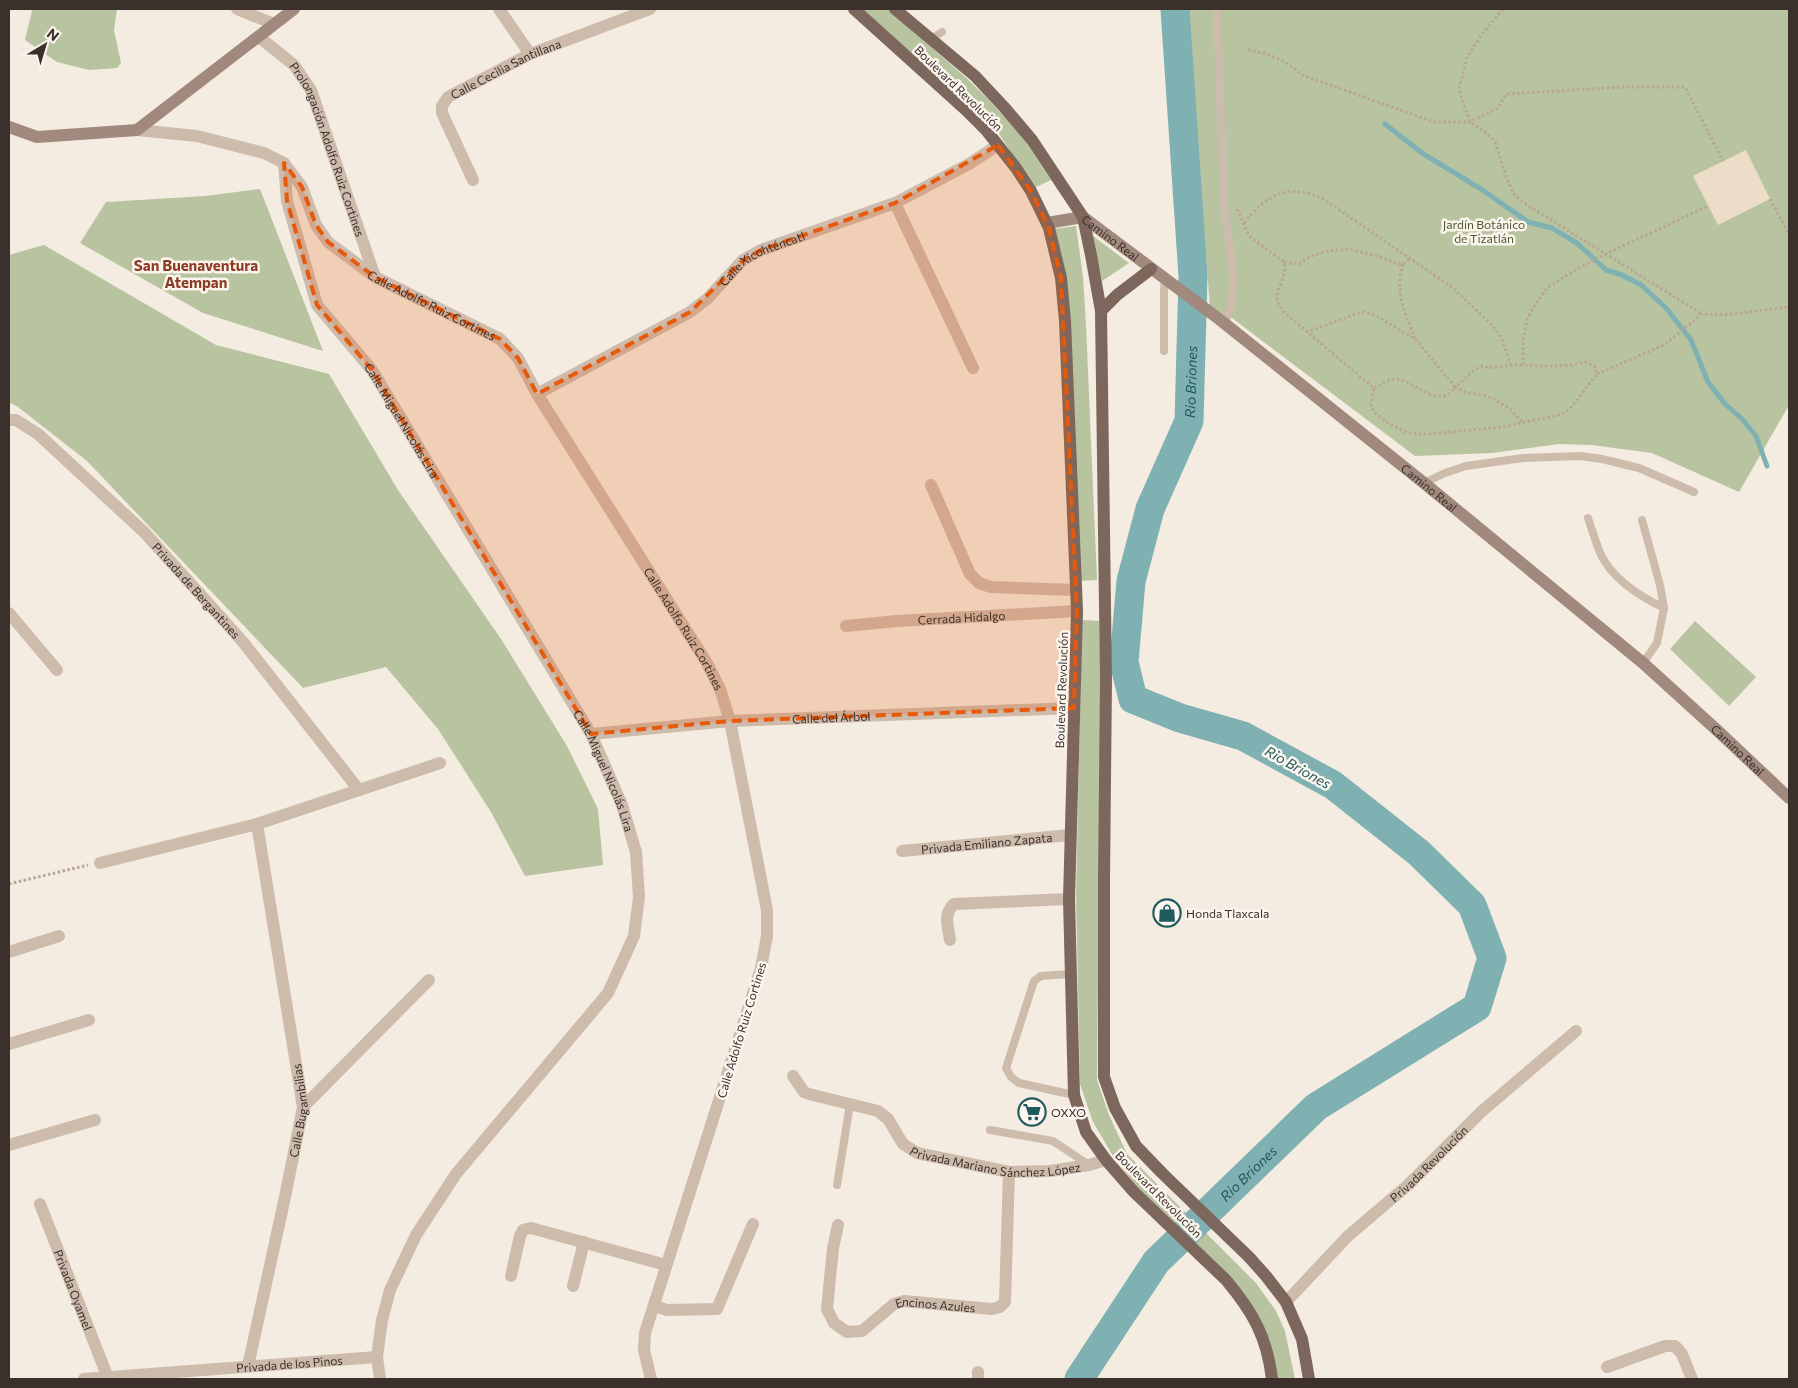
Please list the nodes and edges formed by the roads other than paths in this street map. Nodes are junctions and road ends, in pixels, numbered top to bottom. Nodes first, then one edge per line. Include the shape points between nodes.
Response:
1 (237, 9) edge
2 (294, 9) edge
3 (499, 9) edge
4 (650, 9) edge
5 (854, 9) edge
6 (895, 9) edge
7 (1217, 9) edge
8 (627, 12) edge
9 (274, 24) junction
10 (259, 38) junction
11 (530, 54) junction
12 (11, 129) edge
13 (137, 130) junction
14 (998, 145) junction
15 (284, 163) junction
16 (473, 180) dead end
17 (895, 203) junction
18 (1083, 216) junction
19 (1047, 223) junction
20 (1151, 269) junction
21 (375, 277) junction
22 (1171, 283) junction
23 (1101, 311) junction
24 (1222, 322) junction
25 (1164, 351) dead end
26 (973, 368) dead end
27 (537, 394) junction
28 (9, 420) edge
29 (1424, 483) junction
30 (931, 485) dead end
31 (1694, 492) dead end
32 (1588, 518) dead end
33 (1642, 520) dead end
34 (1076, 590) junction
35 (1664, 608) junction
36 (1077, 611) junction
37 (9, 613) edge
38 (846, 626) dead end
39 (1644, 663) junction
40 (57, 670) dead end
41 (1074, 708) junction
42 (730, 721) junction
43 (591, 734) junction
44 (440, 763) dead end
45 (359, 790) junction
46 (1789, 798) edge
47 (257, 824) junction
48 (1070, 835) junction
49 (902, 851) dead end
50 (100, 863) road end
51 (1069, 899) junction
52 (59, 936) dead end
53 (950, 940) dead end
54 (9, 952) edge
55 (1071, 974) junction
56 (429, 980) dead end
57 (89, 1020) dead end
58 (1576, 1031) dead end
59 (9, 1044) edge
60 (793, 1076) dead end
61 (1074, 1096) junction
62 (850, 1104) junction
63 (303, 1107) junction
64 (94, 1120) dead end
65 (990, 1130) dead end
66 (9, 1145) edge
67 (1106, 1160) junction
68 (1089, 1164) junction
69 (1008, 1172) junction
70 (837, 1186) dead end
71 (40, 1204) dead end
72 (753, 1224) dead end
73 (838, 1225) dead end
74 (584, 1242) junction
75 (666, 1265) junction
76 (511, 1276) dead end
77 (573, 1286) dead end
78 (1286, 1302) junction
79 (654, 1306) junction
80 (377, 1356) junction
81 (248, 1366) junction
82 (1608, 1367) dead end
83 (108, 1378) junction
84 (84, 1379) edge
85 (380, 1379) edge
86 (651, 1379) edge
87 (1272, 1379) edge
88 (1309, 1379) edge
89 (1692, 1379) edge

1 - 9 street
2 - 9 main road
3 - 11 street
4 - 8 street, Calle Cecilia Santillana
5 - 14 main road, Boulevard Revolución via 966,110
6 - 18 main road, Boulevard Revolución via 936,36 1004,107 1032,140
7 - 24 lane via 1224,203 1234,280 1231,304
8 - 11 street, Calle Cecilia Santillana
9 - 10 main road
10 - 13 main road
10 - 21 street, Prolongación Adolfo Ruiz Cortines via 294,65 310,90
11 - 16 street, Calle Cecilia Santillana via 448,97 442,106 442,113
12 - 13 main road via 37,137
13 - 15 street, Calle Adolfo Ruiz Cortines via 198,136 264,153
14 - 17 street, Calle Xicohténcatl
14 - 19 main road, Boulevard Revolución via 1031,191
15 - 21 street, Calle Adolfo Ruiz Cortines via 302,187 316,225 328,242
15 - 43 street, Calle Miguel Nicolás Lira via 286,201 317,305 372,370
17 - 26 street
17 - 27 street, Calle Xicohténcatl via 761,250 743,260 707,299 690,312
18 - 19 main road, Camino Real
18 - 20 main road, Camino Real
18 - 23 main road, Boulevard Revolución
19 - 34 main road, Boulevard Revolución via 1062,286
20 - 22 main road, Camino Real
20 - 23 main road via 1116,295
21 - 27 street, Calle Adolfo Ruiz Cortines via 500,339 518,358
22 - 24 main road, Camino Real
22 - 25 lane via 1164,290
23 - 78 main road, Boulevard Revolución via 1106,679 1104,1077 1115,1108 1136,1146 1249,1257
24 - 29 main road, Camino Real
27 - 42 street, Calle Adolfo Ruiz Cortines via 707,663 720,689
28 - 45 street, Privada de Bergantines via 16,420 38,434 144,532 243,642
29 - 31 lane via 1466,466 1523,458 1580,456 1639,468
29 - 39 main road, Camino Real
30 - 34 street via 970,574 978,583 991,587
32 - 35 lane via 1602,557 1612,570 1639,594
33 - 35 lane
34 - 36 main road, Boulevard Revolución
35 - 39 lane via 1657,643
36 - 38 street, Cerrada Hidalgo via 897,620
36 - 41 main road, Boulevard Revolución
37 - 40 street
39 - 46 main road, Camino Real
41 - 42 street, Calle del Árbol
41 - 48 main road, Boulevard Revolución
42 - 43 street, Calle del Árbol
42 - 75 street, Calle Adolfo Ruiz Cortines via 767,910 767,936 758,978
43 - 80 street, Calle Miguel Nicolás Lira via 622,805 636,852 639,897 634,936 608,993 456,1174 416,1235 390,1290
44 - 45 street
45 - 47 street
47 - 50 street
47 - 63 street, Calle Bugambilias
48 - 49 street, Privada Emiliano Zapata
48 - 51 main road, Boulevard Revolución
51 - 53 street via 954,904 946,915
51 - 55 main road, Boulevard Revolución
52 - 54 street
55 - 61 main road, Boulevard Revolución
55 - 61 lane via 1041,976 1034,981 1006,1068 1019,1083
56 - 63 street
57 - 59 street
58 - 78 street, Privada Revolución via 1480,1112 1408,1185 1348,1236
60 - 62 street, Privada Mariano Sánchez López via 804,1092
61 - 67 main road, Boulevard Revolución via 1086,1132
62 - 69 street, Privada Mariano Sánchez López via 878,1111 888,1119 903,1144 917,1153
62 - 70 lane
63 - 81 street, Calle Bugambilias
64 - 66 street
65 - 68 lane via 1053,1141
67 - 68 street, Privada Mariano Sánchez López
67 - 87 main road, Boulevard Revolución via 1238,1295 1259,1327
68 - 69 street, Privada Mariano Sánchez López via 1050,1171
69 - 73 street, Encinos Azules via 1006,1302 1000,1307 904,1301 894,1304 862,1331 847,1332 834,1323 827,1309 832,1248
71 - 83 street, Privada Oyamel
72 - 79 street via 717,1309 667,1310
74 - 75 street
74 - 76 street via 531,1228 523,1230
74 - 77 street
75 - 79 street, Calle Adolfo Ruiz Cortines
78 - 88 main road, Boulevard Revolución via 1302,1340
79 - 86 street, Calle Adolfo Ruiz Cortines via 645,1333 644,1350
80 - 81 street, Privada de los Pinos
80 - 85 street, Calle Miguel Nicolás Lira
81 - 83 street, Privada de los Pinos
82 - 89 street via 1665,1346 1675,1346 1682,1354
83 - 84 street, Privada de los Pinos

